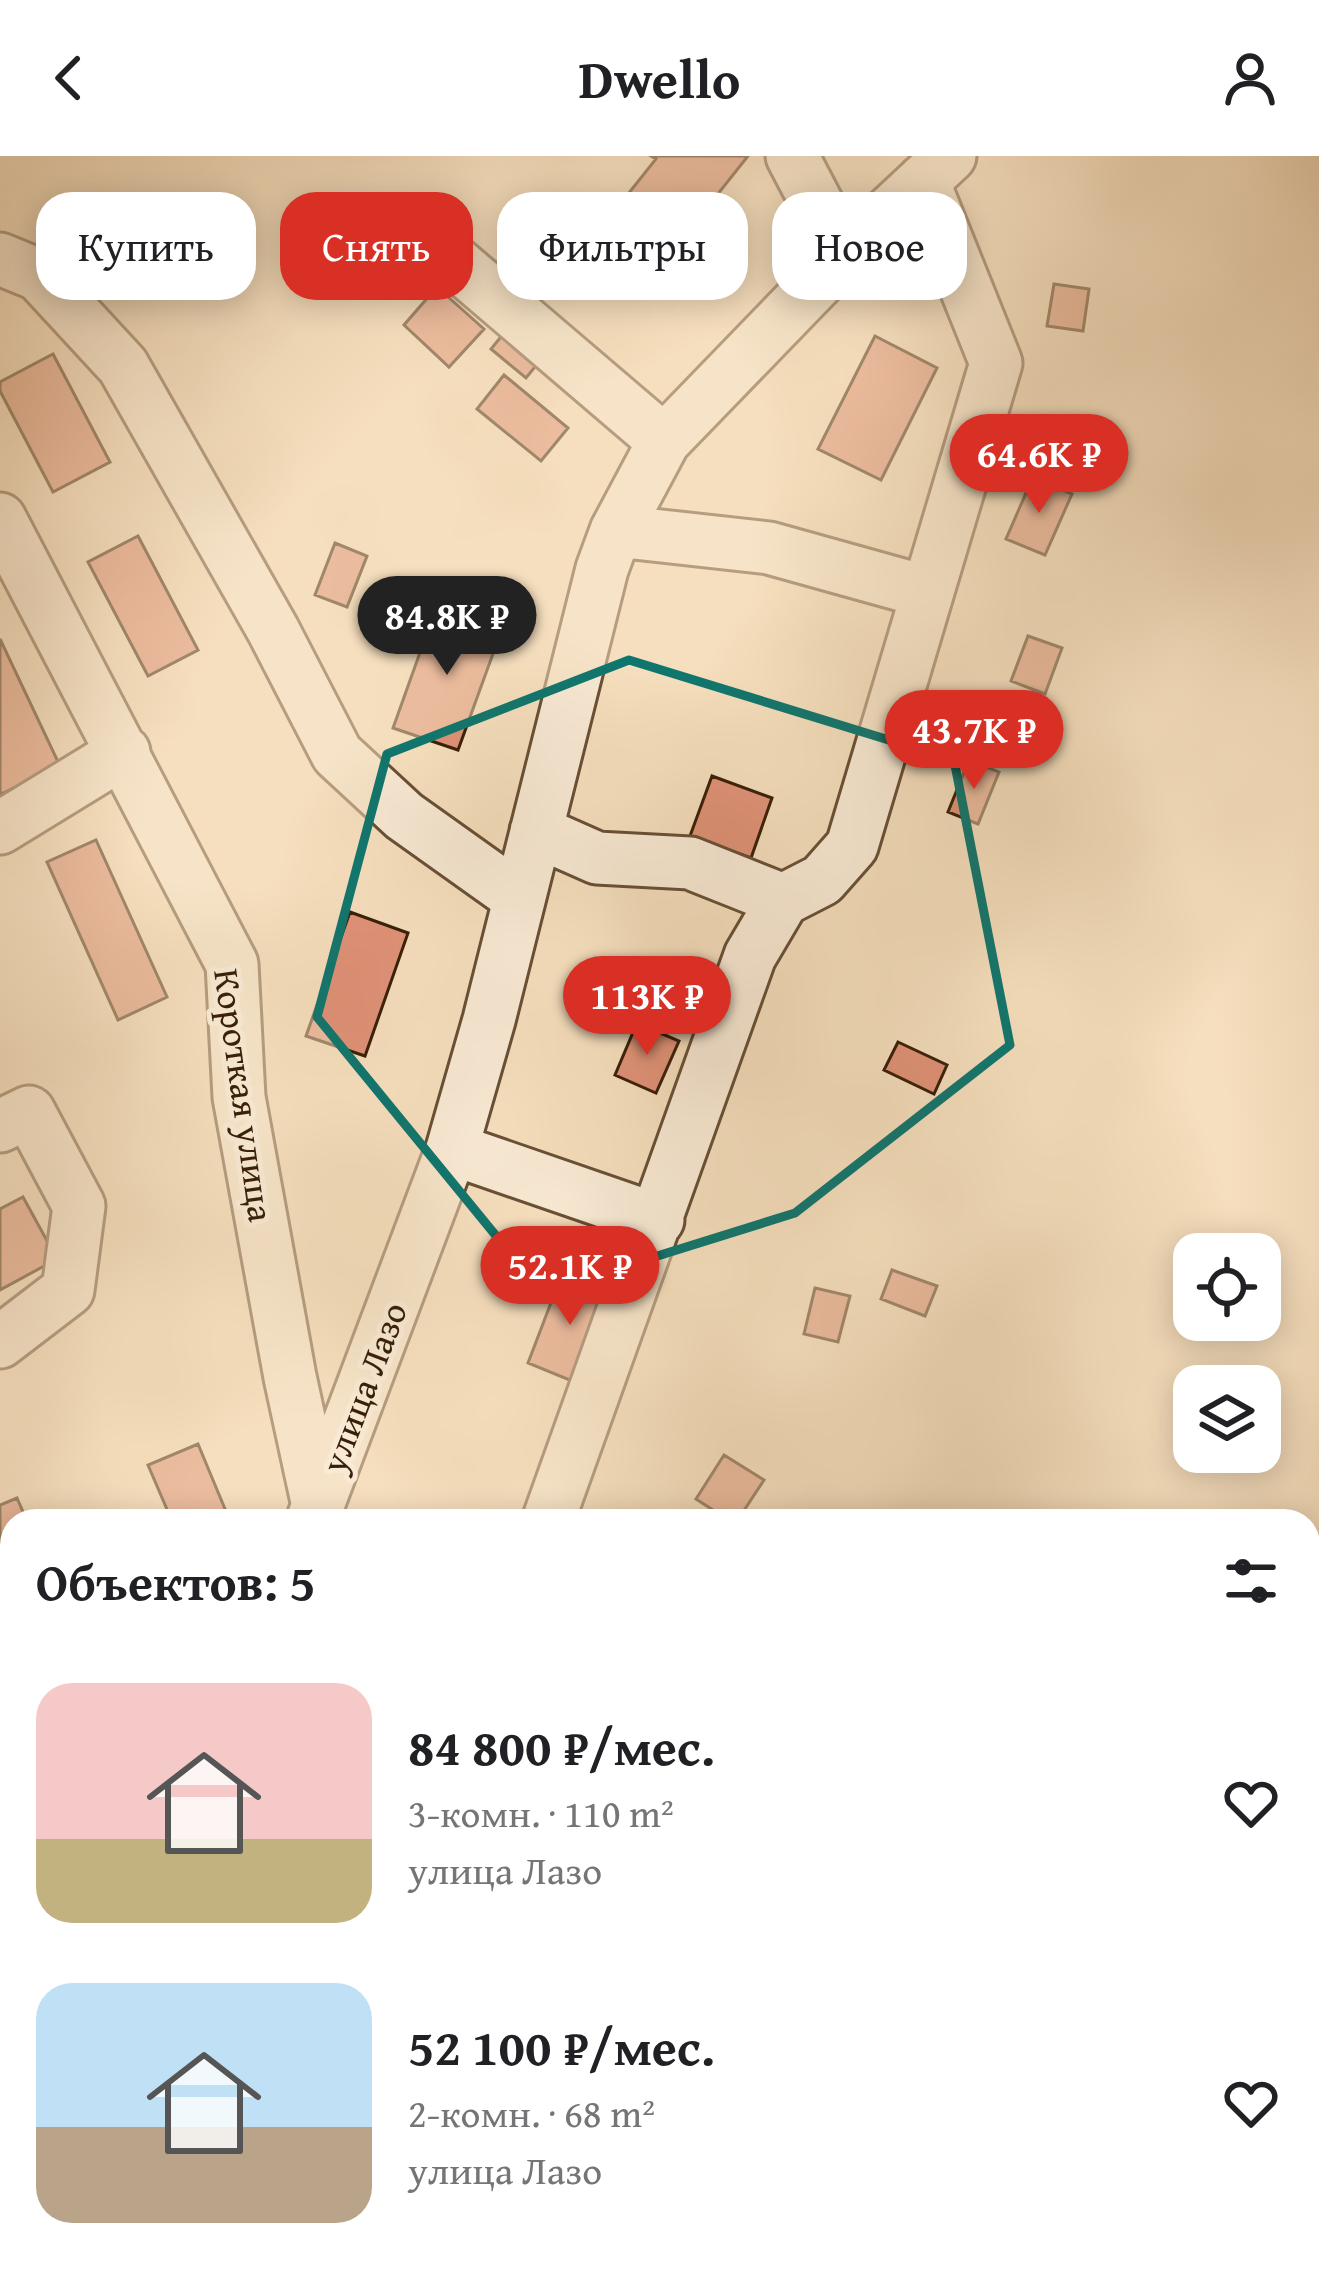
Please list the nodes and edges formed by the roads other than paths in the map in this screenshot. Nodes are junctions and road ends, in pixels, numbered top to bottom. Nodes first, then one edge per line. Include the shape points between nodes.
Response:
1 (792, 156) edge
2 (936, 169) edge
3 (811, 192) edge
4 (911, 192) edge
5 (0, 259) edge
6 (473, 278) edge
7 (800, 300) edge
8 (664, 441) junction
9 (2, 530) edge
10 (616, 531) junction
11 (927, 592) junction
12 (124, 752) junction
13 (0, 828) edge
14 (536, 830) junction
15 (519, 898) junction
16 (783, 900) junction
17 (0, 1126) edge
18 (452, 1148) junction
19 (658, 1220) junction
20 (0, 1342) edge
21 (314, 1509) edge
22 (317, 1509) edge
23 (552, 1509) edge

1 - 3 street
2 - 4 street, улица Лазо
2 - 11 street via 996,363
5 - 15 street via 39,275 123,366 337,754 404,816
6 - 8 street
7 - 8 street, улица Лазо
8 - 10 street, улица Лазо
9 - 12 street, Короткая улица
10 - 11 street via 769,548
10 - 14 street, улица Лазо
11 - 16 street via 852,846 821,880
12 - 13 street
12 - 21 street, Короткая улица via 232,964 239,1097
14 - 15 street, улица Лазо
14 - 16 street via 597,858 690,863
15 - 18 street, улица Лазо
16 - 19 street via 750,956
17 - 20 street via 29,1112 79,1206 68,1290
18 - 19 street
18 - 22 street, улица Лазо
19 - 23 street

